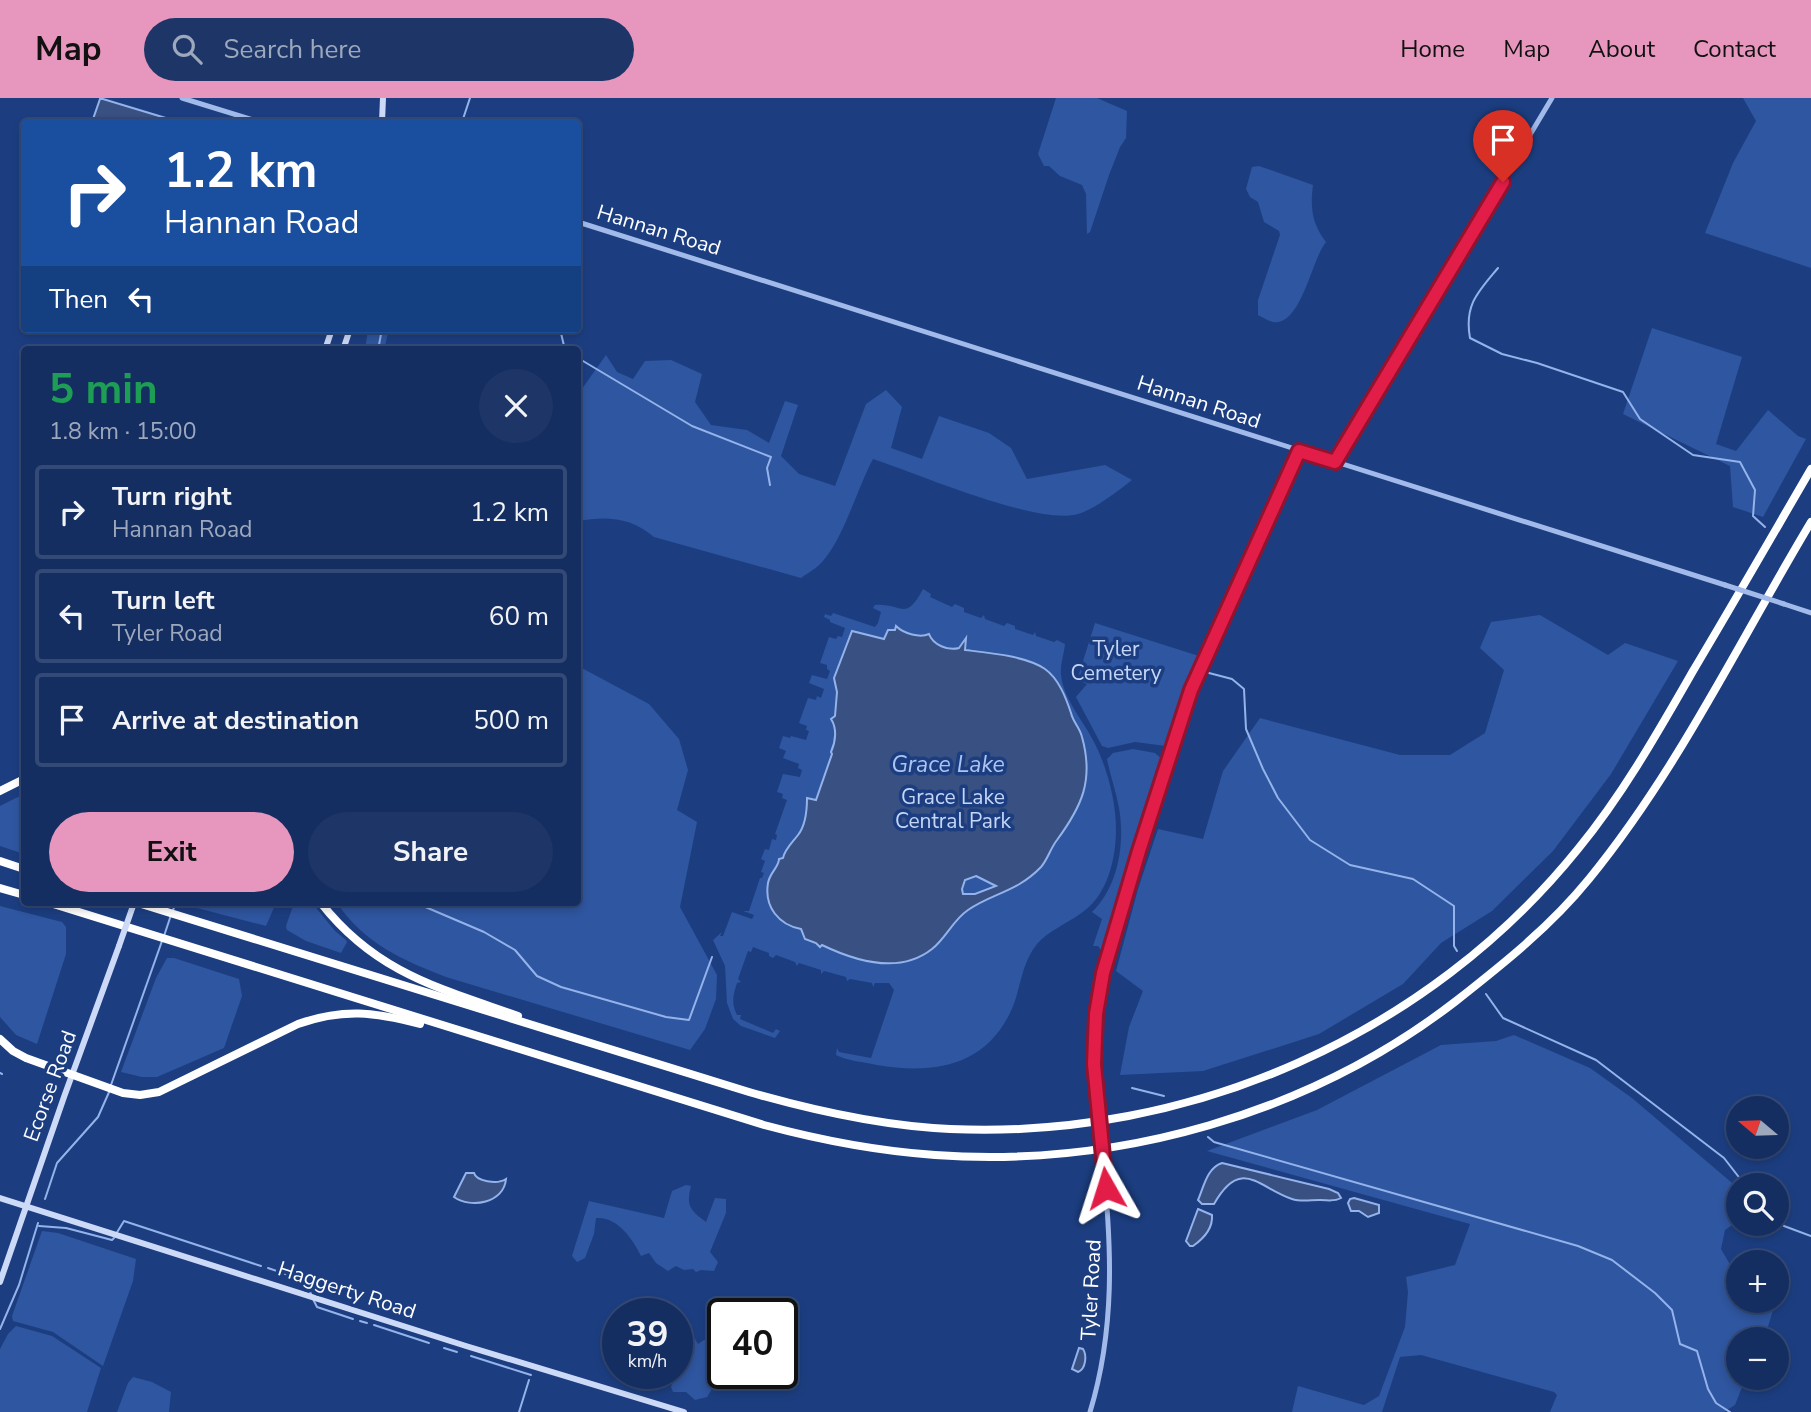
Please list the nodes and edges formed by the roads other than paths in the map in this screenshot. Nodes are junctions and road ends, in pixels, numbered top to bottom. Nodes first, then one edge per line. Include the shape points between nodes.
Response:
1 (182, 98) edge
2 (383, 98) edge
3 (1552, 98) edge
4 (250, 119) edge
5 (382, 119) edge
6 (581, 223) edge
7 (1299, 451) junction
8 (1335, 462) junction
9 (1811, 469) edge
10 (1811, 522) edge
11 (1811, 613) edge
12 (21, 780) edge
13 (0, 791) edge
14 (0, 861) edge
15 (21, 868) edge
16 (0, 888) edge
17 (21, 894) edge
18 (60, 906) edge
19 (135, 906) edge
20 (146, 906) edge
21 (324, 906) edge
22 (565, 1035) junction
23 (0, 1040) edge
24 (501, 1044) junction
25 (72, 1075) junction
26 (0, 1198) edge
27 (25, 1206) junction
28 (0, 1282) edge
29 (684, 1412) edge
30 (1090, 1412) edge

1 - 4 street
2 - 5 main road
3 - 8 street
6 - 7 street, Hannan Road
7 - 8 street, Hannan Road
7 - 30 street, Tyler Road, bridge via 1195,680 1099,992 1094,1052 1111,1244 1110,1293 1104,1350
8 - 11 street, Hannan Road, bridge
9 - 22 highway via 1634,772 1564,866 1516,917 1443,979 1315,1056 1226,1091 1148,1113 1062,1126 976,1130 897,1125 815,1110
10 - 24 highway via 1646,802 1555,918 1436,1017 1370,1058 1286,1098 1199,1128 1128,1144 1038,1155 944,1156 852,1145 776,1128
12 - 13 highway
14 - 15 highway
16 - 17 highway
18 - 24 highway
19 - 25 main road, Ecorse Road, bridge
20 - 22 highway
21 - 22 highway via 356,941 398,970
23 - 25 highway via 21,1056
24 - 25 highway via 387,1015 352,1012 299,1024 159,1091 123,1093
25 - 27 main road, Ecorse Road
26 - 27 main road, Haggerty Road
27 - 28 main road, Ecorse Road
27 - 29 main road, Haggerty Road

